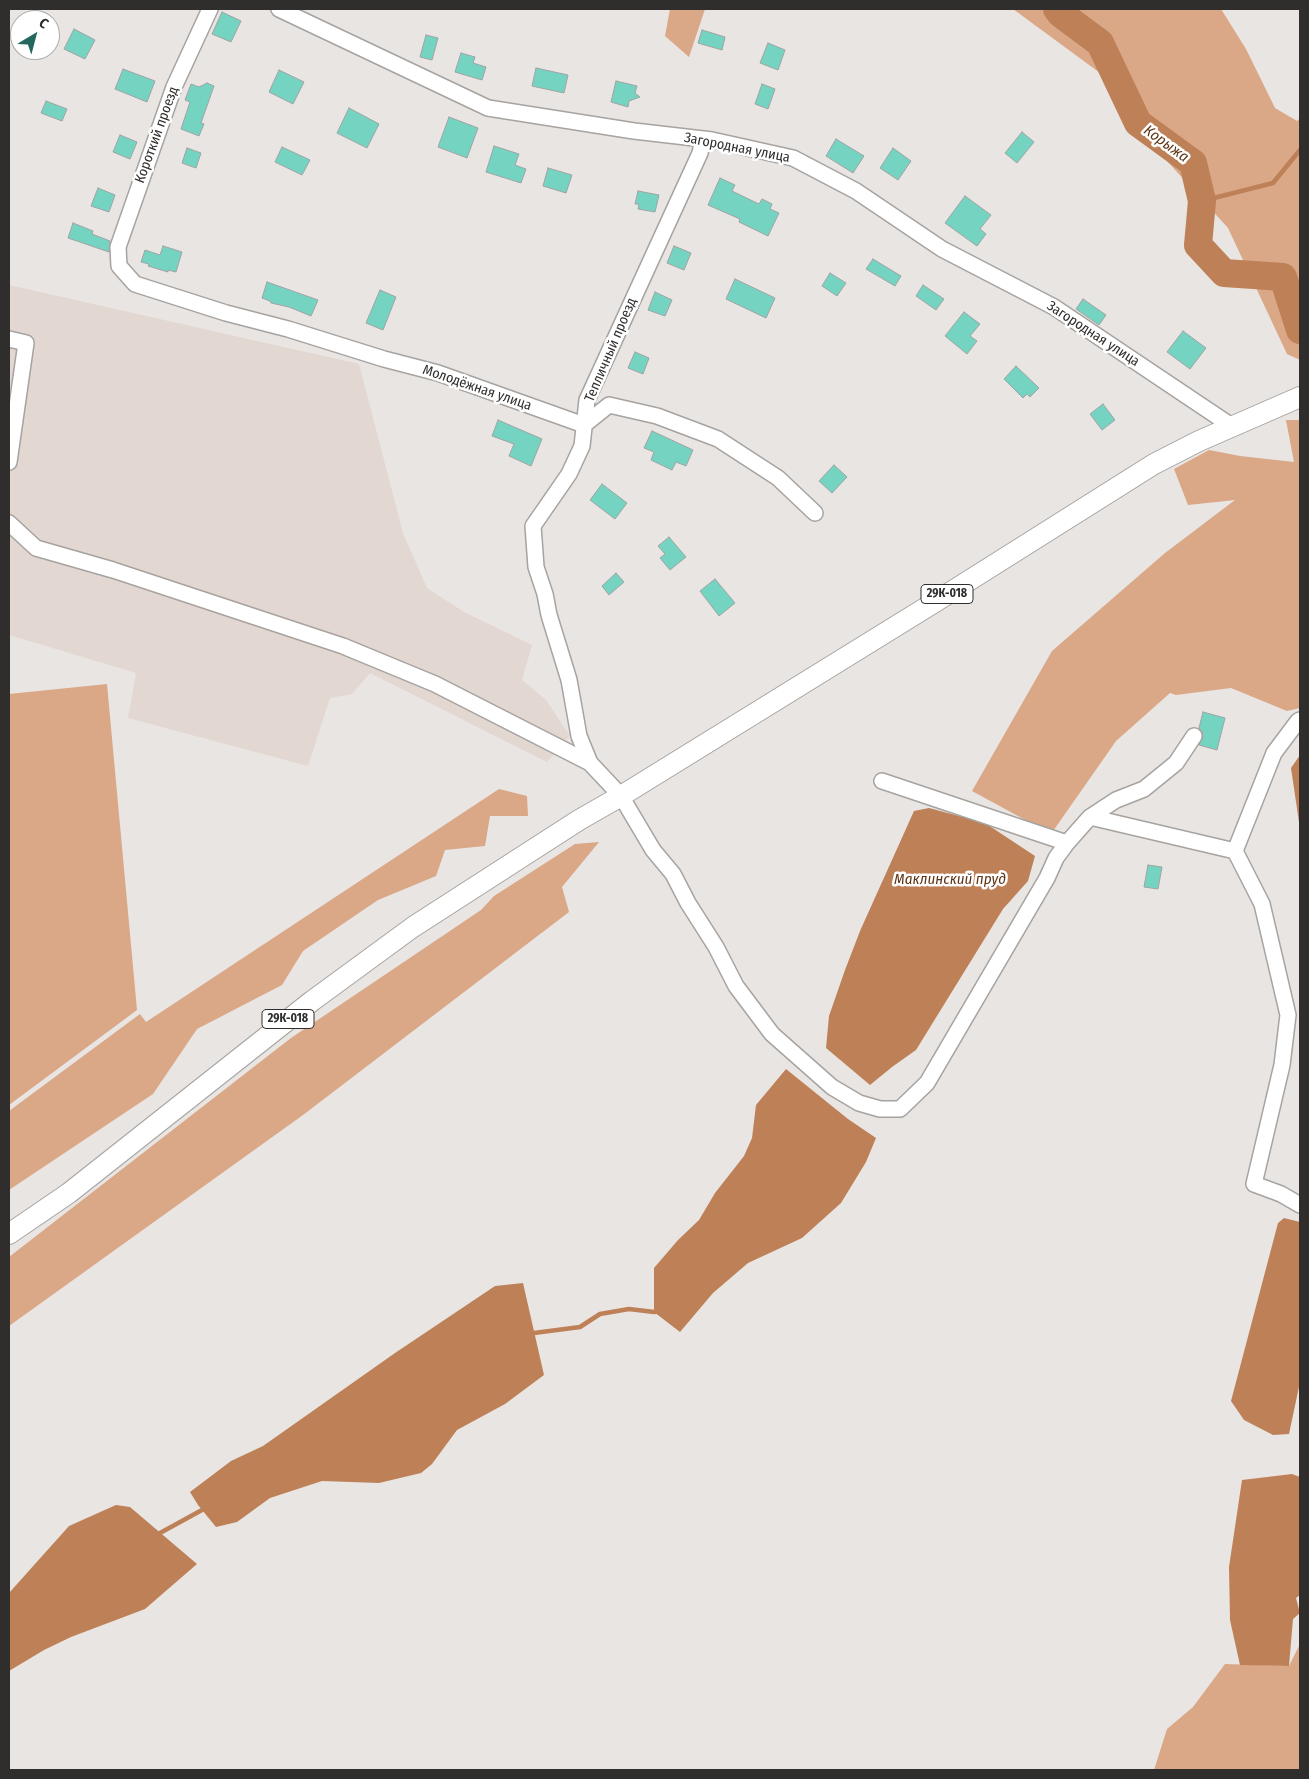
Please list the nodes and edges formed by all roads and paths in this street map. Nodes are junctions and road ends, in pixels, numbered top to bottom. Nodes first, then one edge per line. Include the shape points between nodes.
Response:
1 (210, 9) edge
2 (279, 9) edge
3 (703, 139) junction
4 (119, 266) joint
5 (9, 339) edge
6 (1300, 397) edge
7 (584, 425) junction
8 (1233, 427) junction
9 (9, 462) edge
10 (815, 513) dead end
11 (9, 523) edge
12 (1300, 720) edge
13 (1194, 736) dead end
14 (590, 763) junction
15 (882, 781) dead end
16 (621, 796) junction
17 (1090, 817) junction
18 (1067, 843) junction
19 (1235, 851) junction
20 (1300, 1204) edge
21 (9, 1234) edge

1 - 4 street, Короткий проезд via 174,87 133,201 118,247
2 - 3 street, Загородная улица via 488,108
3 - 7 street, Тепличный проезд via 700,153 587,400
3 - 8 street, Загородная улица via 793,158 856,191 942,249 1054,307
4 - 7 street, Молодёжная улица via 135,284 438,373
5 - 9 street via 26,344
6 - 8 main road, 29К-018
7 - 10 street via 609,405 657,416 718,439 778,478
7 - 14 street, Тепличный проезд via 582,446 569,474 533,526 533,541 536,567 568,680 579,736
8 - 16 main road, 29К-018 via 1154,464
11 - 14 street via 36,548 334,643 416,676
12 - 19 street via 1274,753
13 - 17 street via 1176,763 1144,789 1116,800
14 - 16 street
15 - 18 street
16 - 18 street via 653,850 673,874 736,986 772,1034 832,1087 858,1103 880,1109 900,1109 927,1083
16 - 21 main road, 29К-018 via 413,927 312,1001 69,1193
17 - 18 street
17 - 19 street
19 - 20 street via 1262,904 1288,1015 1282,1065 1254,1184

